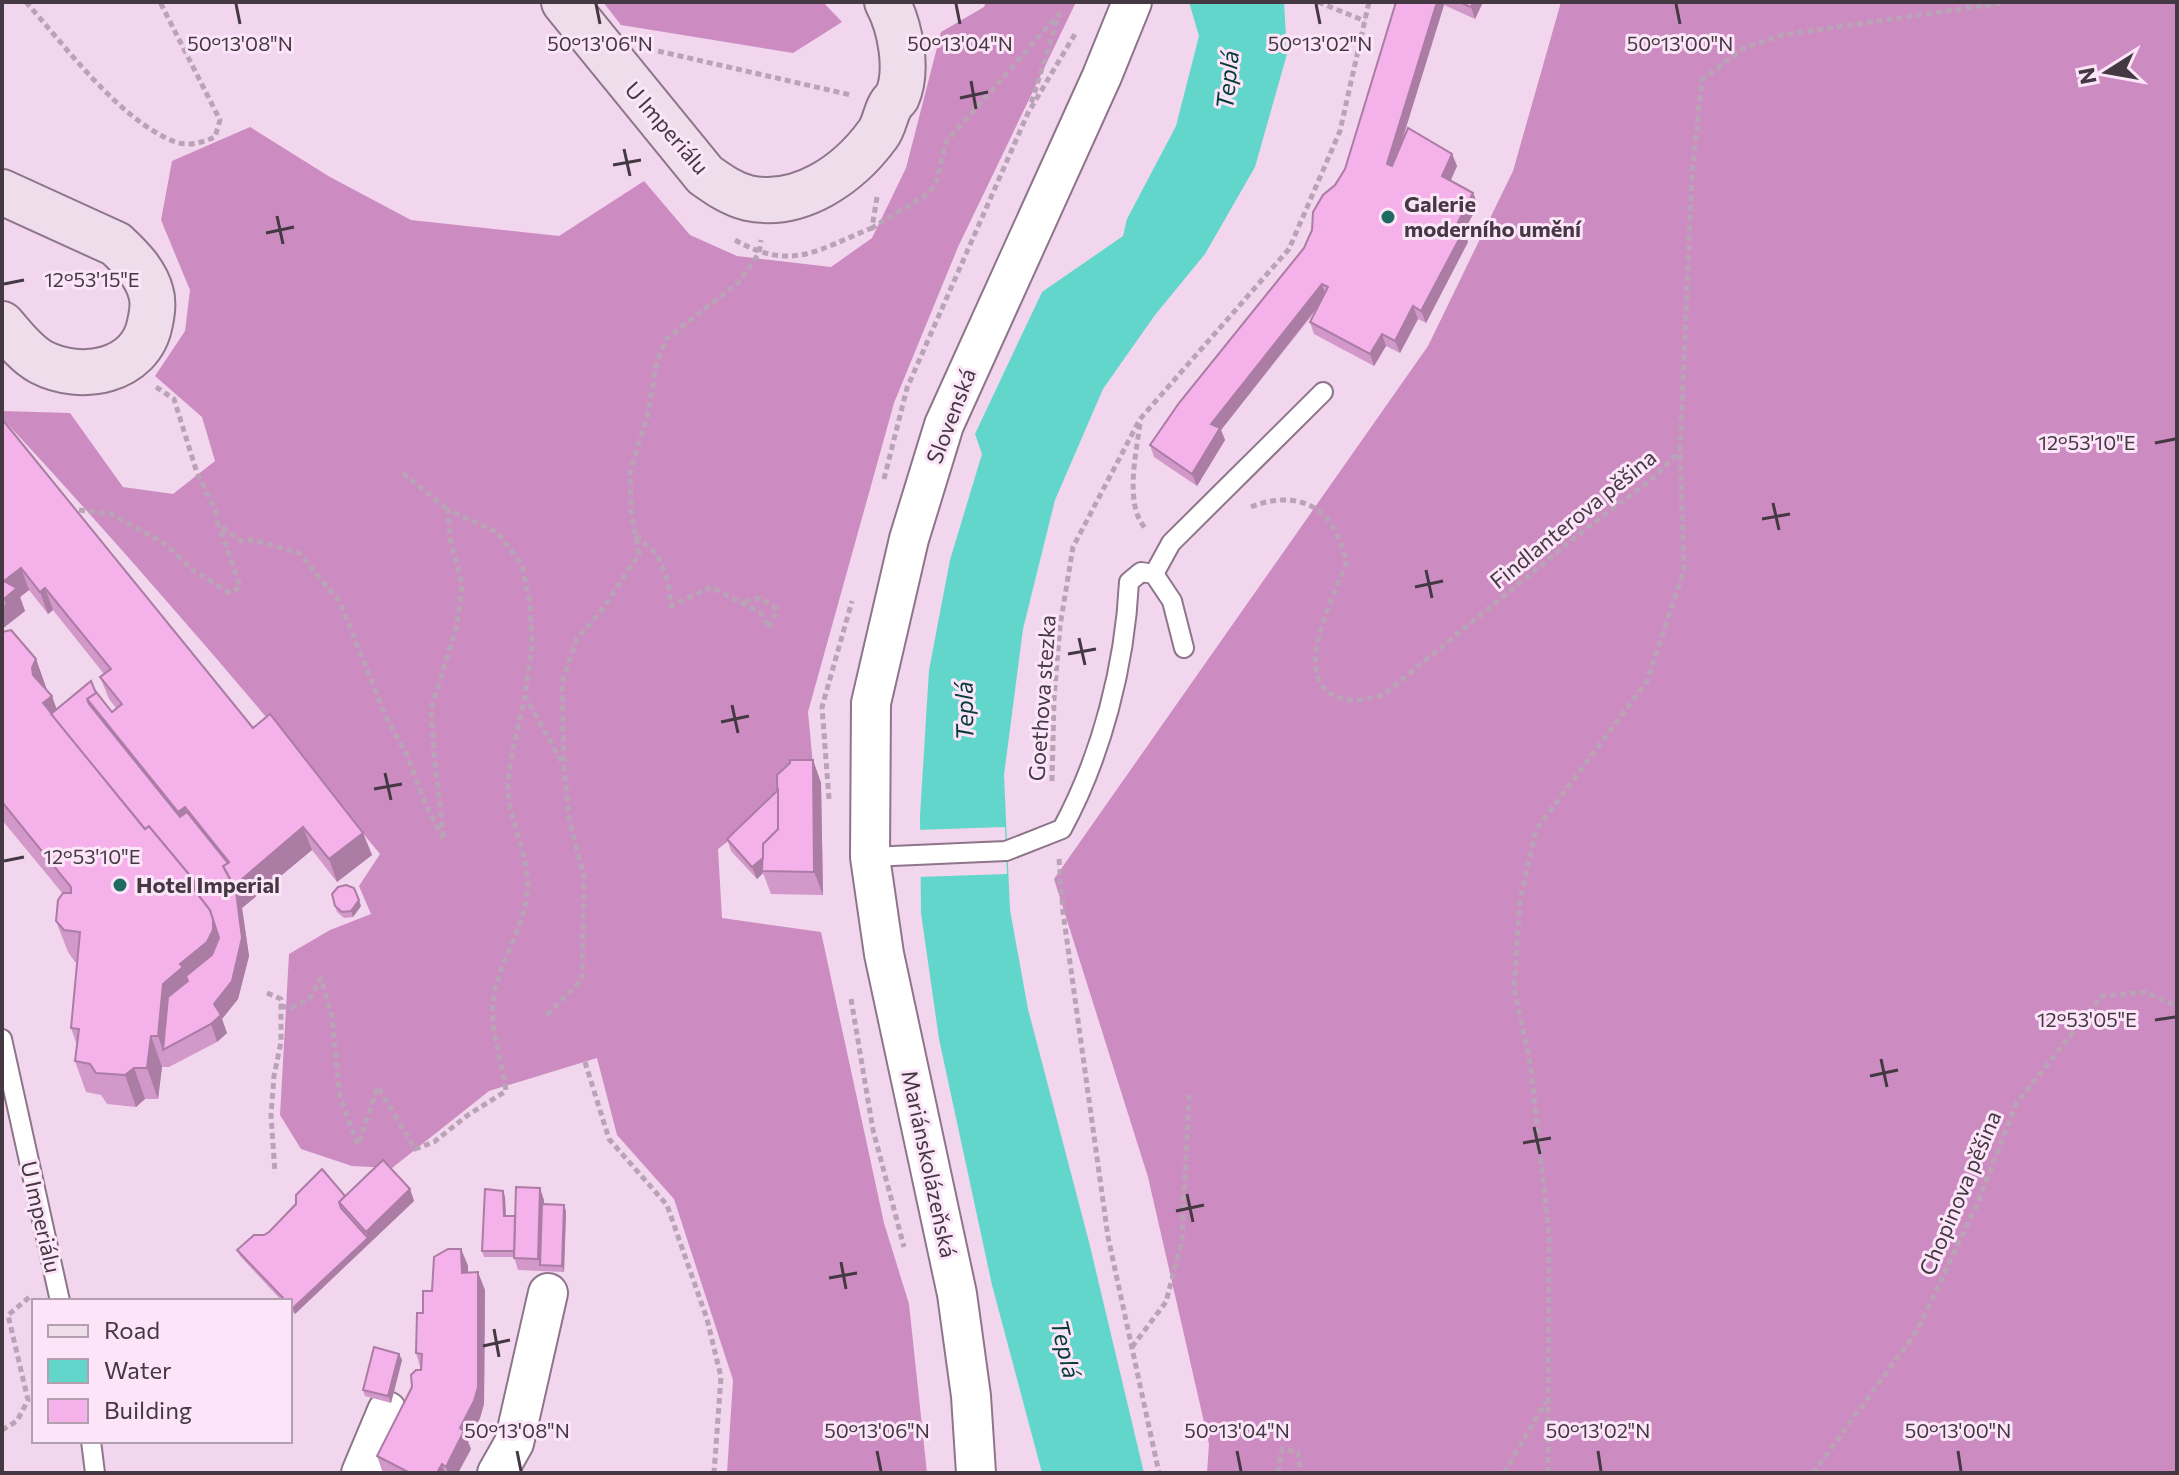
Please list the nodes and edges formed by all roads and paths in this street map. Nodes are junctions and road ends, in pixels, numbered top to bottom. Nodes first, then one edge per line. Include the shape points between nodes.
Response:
1 (26, 2) edge
2 (160, 2) edge
3 (564, 2) edge
4 (887, 2) edge
5 (1318, 2) edge
6 (1369, 2) edge
7 (2009, 2) edge
8 (1130, 3) edge
9 (1365, 21) junction
10 (650, 49) dead end
11 (890, 104) junction
12 (1028, 113) dead end
13 (2, 192) edge
14 (877, 197) dead end
15 (768, 200) junction
16 (872, 228) junction
17 (759, 253) junction
18 (2, 324) edge
19 (123, 364) junction
20 (1323, 392) dead end
21 (1140, 419) junction
22 (1680, 450) junction
23 (403, 473) dead end
24 (79, 510) edge
25 (448, 510) junction
26 (1243, 513) dead end
27 (218, 524) junction
28 (636, 536) junction
29 (1171, 543) junction
30 (1154, 574) junction
31 (742, 602) junction
32 (1184, 648) dead end
33 (525, 696) junction
34 (564, 766) junction
35 (1055, 832) junction
36 (888, 855) junction
37 (267, 993) dead end
38 (281, 1006) junction
39 (2177, 1006) edge
40 (547, 1015) dead end
41 (2, 1039) edge
42 (585, 1062) dead end
43 (1189, 1095) dead end
44 (275, 1173) dead end
45 (55, 1276) junction
46 (548, 1293) dead end
47 (60, 1299) edge
48 (5, 1317) edge
49 (1132, 1347) junction
50 (1548, 1399) junction
51 (387, 1411) dead end
52 (2, 1430) edge
53 (91, 1443) edge
54 (95, 1473) edge
55 (361, 1473) edge
56 (497, 1473) edge
57 (714, 1473) edge
58 (976, 1473) edge
59 (1159, 1473) edge
60 (1278, 1473) edge
61 (1301, 1473) edge
62 (1504, 1473) edge
63 (1548, 1473) edge
64 (1813, 1473) edge

1 - 2 path via 139,121 175,142 198,144 215,137 220,120
3 - 15 street, U Imperiálu via 705,175 725,190
4 - 11 street, U Imperiálu via 896,19 903,62 897,98
5 - 9 path
6 - 9 path, Goethova stezka
7 - 22 path, Findlanterova pěšina via 1782,35 1742,49 1702,80 1692,173
8 - 36 street, Slovenská via 944,425 909,539 871,703
9 - 21 path, Goethova stezka via 1340,131 1289,249
10 - 11 path
11 - 15 street, U Imperiálu via 880,132 847,169 818,188
12 - 16 path via 1059,14 946,142 929,193
13 - 19 street via 116,244 130,257 152,294 152,311 148,333
14 - 16 path
15 - 17 path
16 - 17 path via 799,258
17 - 28 path via 739,282 666,339 630,472
18 - 19 street via 40,362 64,370 104,370
19 - 27 path via 174,399
20 - 29 lane
21 - 29 path via 1132,481 1138,521 1154,537
21 - 35 path, Goethova stezka via 1073,547 1054,699
22 - 26 path, Findlanterova pěšina via 1652,479 1383,695 1354,700 1329,695 1316,677 1314,653 1347,561 1332,524 1307,501 1279,500
22 - 50 path via 1684,570 1647,681 1536,830 1520,900 1514,988 1530,1062 1549,1234
23 - 25 path
24 - 27 path via 111,514 164,543 193,570 230,593 240,587
25 - 27 path via 462,585 457,625 431,709 444,840 385,715 340,602 299,553 241,541
25 - 33 path via 497,532 522,565 532,645
28 - 31 path via 657,554 671,606 711,587
28 - 34 path via 639,554 577,639 562,682
29 - 30 lane
30 - 32 lane via 1172,601
30 - 35 lane via 1141,572 1129,582 1109,708 1080,796 1062,829
31 - 31 path via 761,613 769,628 777,609 760,598
33 - 34 path
33 - 38 path via 507,790 525,860 527,895 494,993 495,1041 506,1091 434,1142 415,1149 378,1087 358,1145 340,1097 332,1017 321,978 310,998 291,1008
34 - 40 path via 569,819 584,877 582,979
35 - 36 lane via 1006,851
35 - 49 path, Goethova stezka via 1108,1237
36 - 58 street, Mariánskolázeňská via 884,954 957,1294
37 - 38 path via 281,999
38 - 44 path via 271,1115
39 - 64 path, Chopinova pěšina via 2144,992 2102,996 2016,1104 1978,1202 1917,1331
41 - 45 lane, U Imperiálu
42 - 57 path via 609,1139 667,1205 707,1319 721,1377
43 - 49 path via 1182,1240 1166,1302
45 - 47 lane, U Imperiálu
45 - 48 path
46 - 56 street via 514,1443
48 - 52 path via 28,1400 17,1421
49 - 59 path, Goethova stezka
50 - 62 path
50 - 63 path
51 - 55 street
53 - 54 lane
60 - 61 path via 1282,1449 1298,1452

